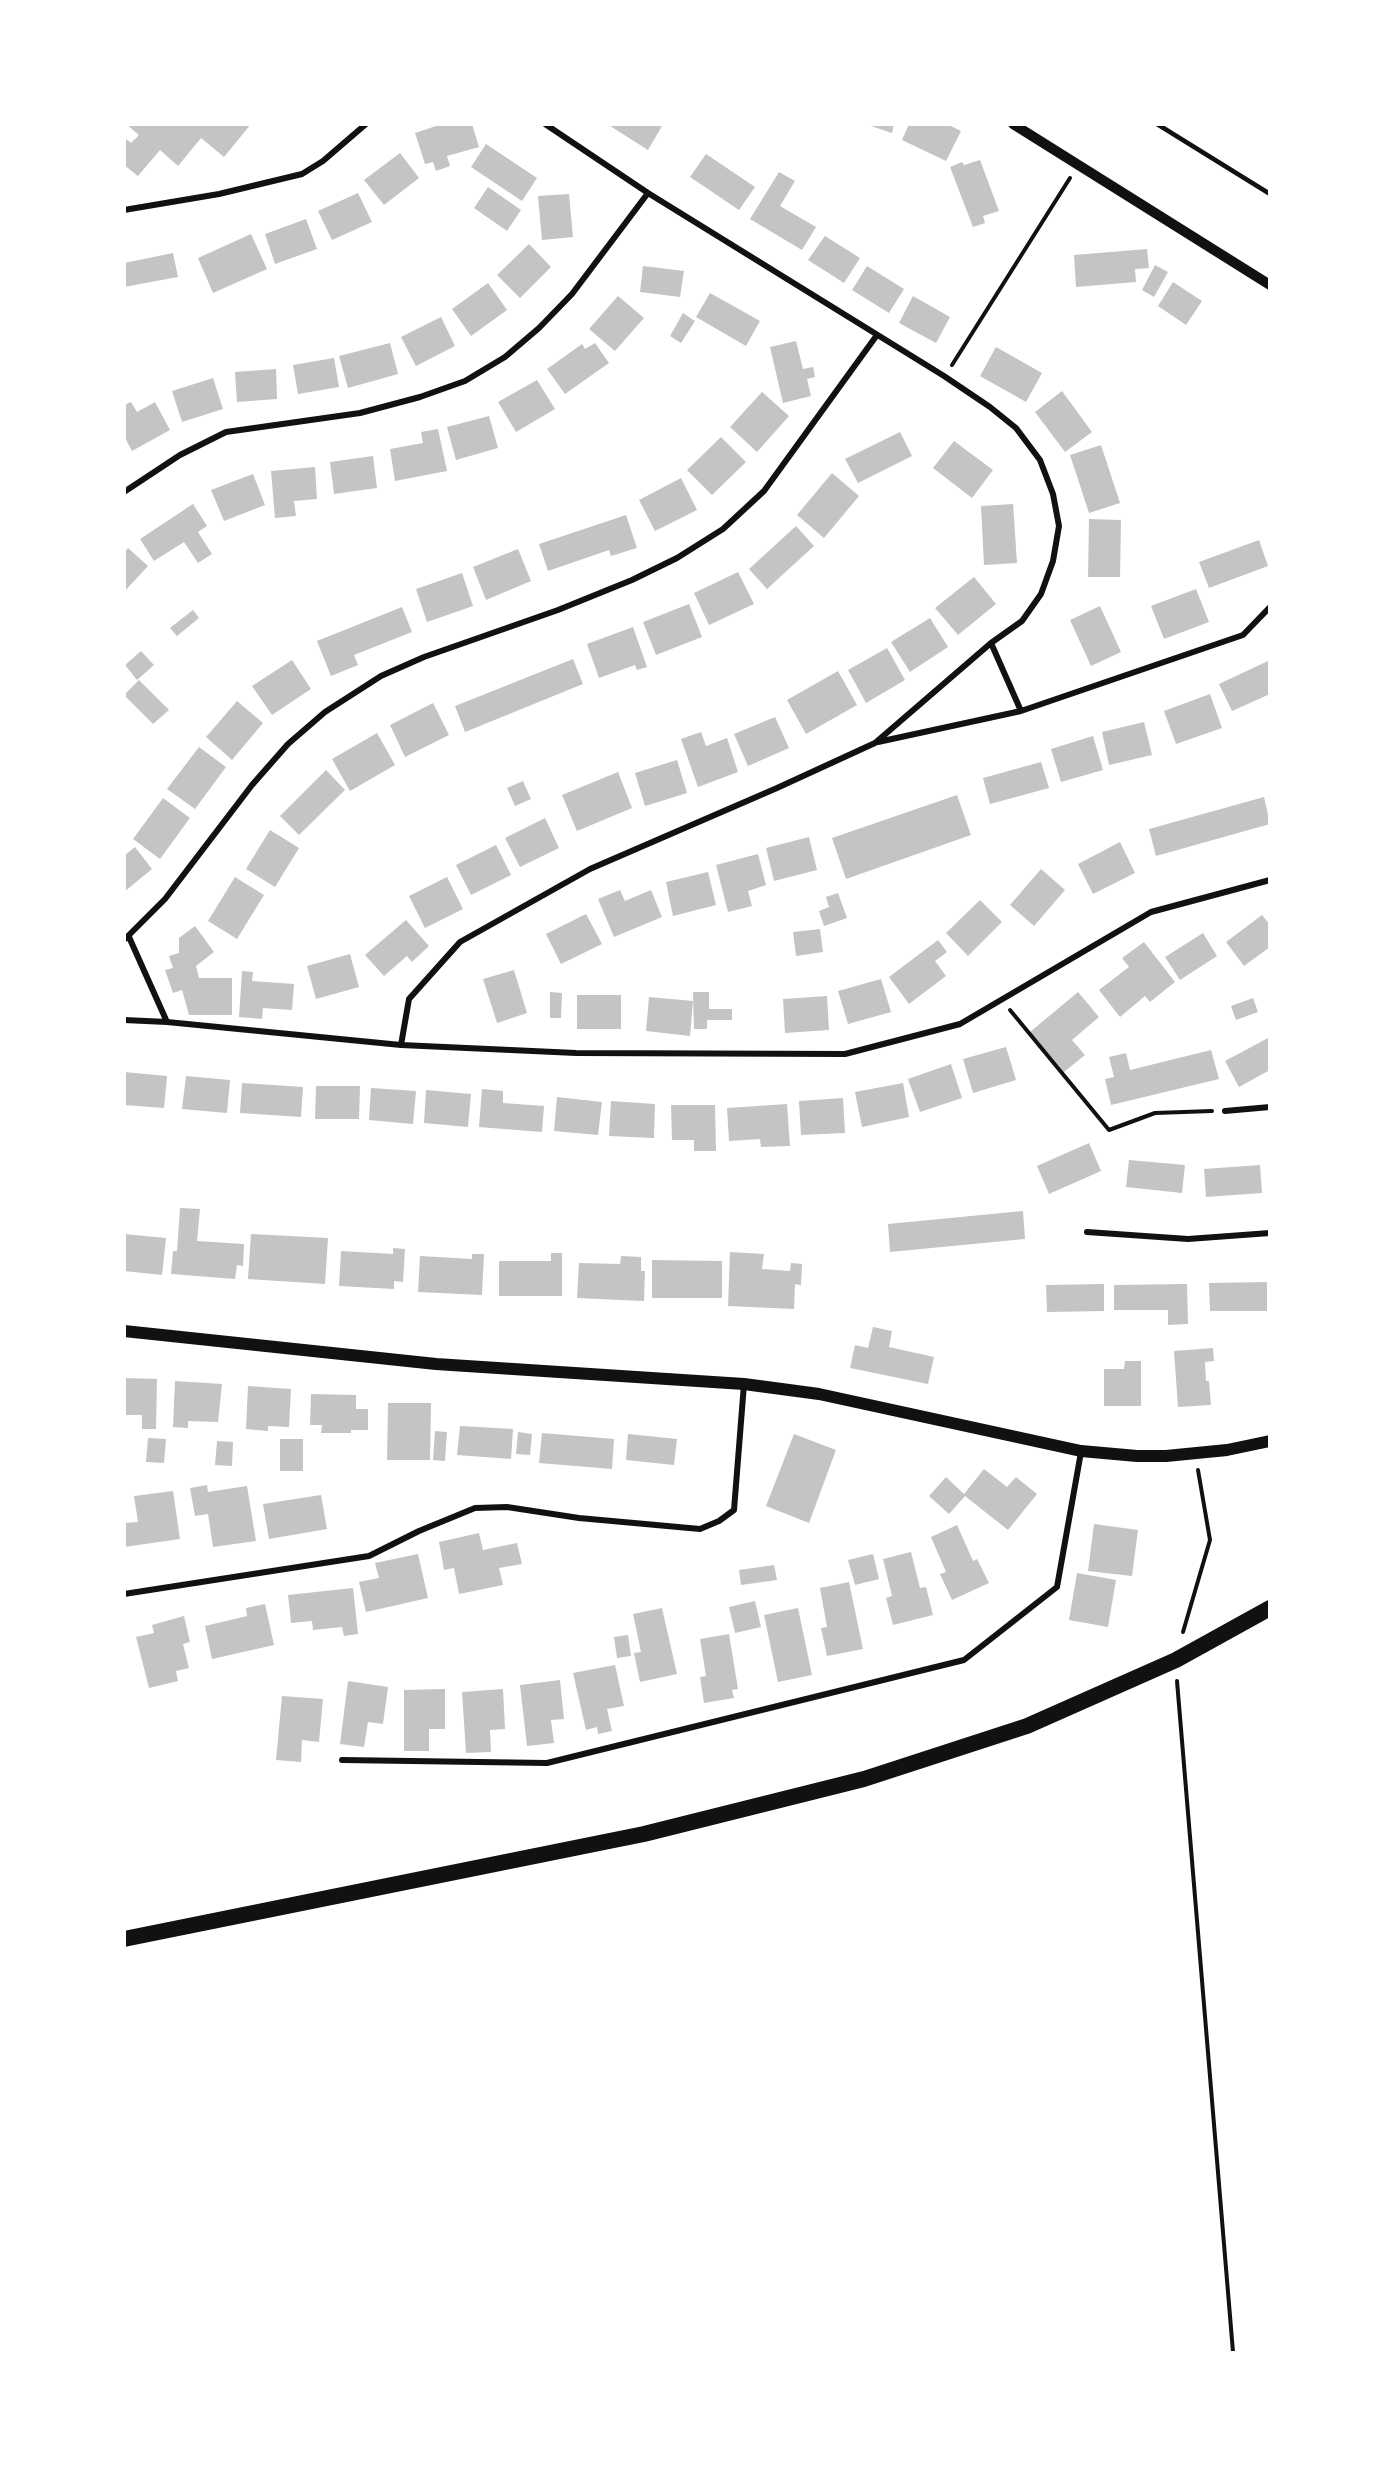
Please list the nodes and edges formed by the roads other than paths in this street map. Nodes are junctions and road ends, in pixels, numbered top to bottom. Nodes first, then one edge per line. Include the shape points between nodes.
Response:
1 (366, 124) edge
2 (545, 124) edge
3 (1014, 124) edge
4 (1157, 124) edge
5 (648, 194) junction
6 (1269, 194) edge
7 (124, 210) edge
8 (1269, 285) edge
9 (878, 335) junction
10 (124, 492) edge
11 (1269, 607) edge
12 (991, 643) junction
13 (1021, 711) junction
14 (875, 743) junction
15 (1269, 880) edge
16 (127, 939) edge
17 (124, 1020) edge
18 (167, 1022) junction
19 (401, 1045) junction
20 (1269, 1107) edge
21 (1225, 1111) road end
22 (1087, 1232) dead end
23 (1269, 1233) edge
24 (124, 1331) edge
25 (744, 1384) junction
26 (1269, 1441) edge
27 (1081, 1451) junction
28 (124, 1594) edge
29 (1269, 1608) edge
30 (342, 1760) dead end
31 (124, 1939) edge

1 - 7 street via 302,174 219,194
2 - 5 street
3 - 8 street
4 - 6 lane
5 - 9 street
5 - 10 street via 572,294 540,328 505,357 465,381 360,413 226,432 180,455
9 - 12 street via 1016,428 1040,460 1053,494 1059,526 1053,561 1041,594 1023,621
9 - 16 street via 764,491 723,529 632,580 381,676 325,712 288,744 259,777 165,899
11 - 13 street via 1243,635
12 - 13 street
12 - 14 street
13 - 14 street
14 - 19 street via 590,869 460,942 409,999
15 - 19 street via 1151,912 960,1024 845,1054 576,1053
16 - 18 street
17 - 18 street
18 - 19 street
20 - 21 street
22 - 23 street via 1188,1239
24 - 25 main road via 436,1364
25 - 27 main road via 819,1394
25 - 28 street via 734,1510 699,1529 507,1507 475,1509 369,1556
26 - 27 main road via 1196,1454 1137,1456
27 - 30 street via 1057,1587 964,1660 547,1763
29 - 31 highway via 1176,1660 1027,1726 864,1779 644,1834

